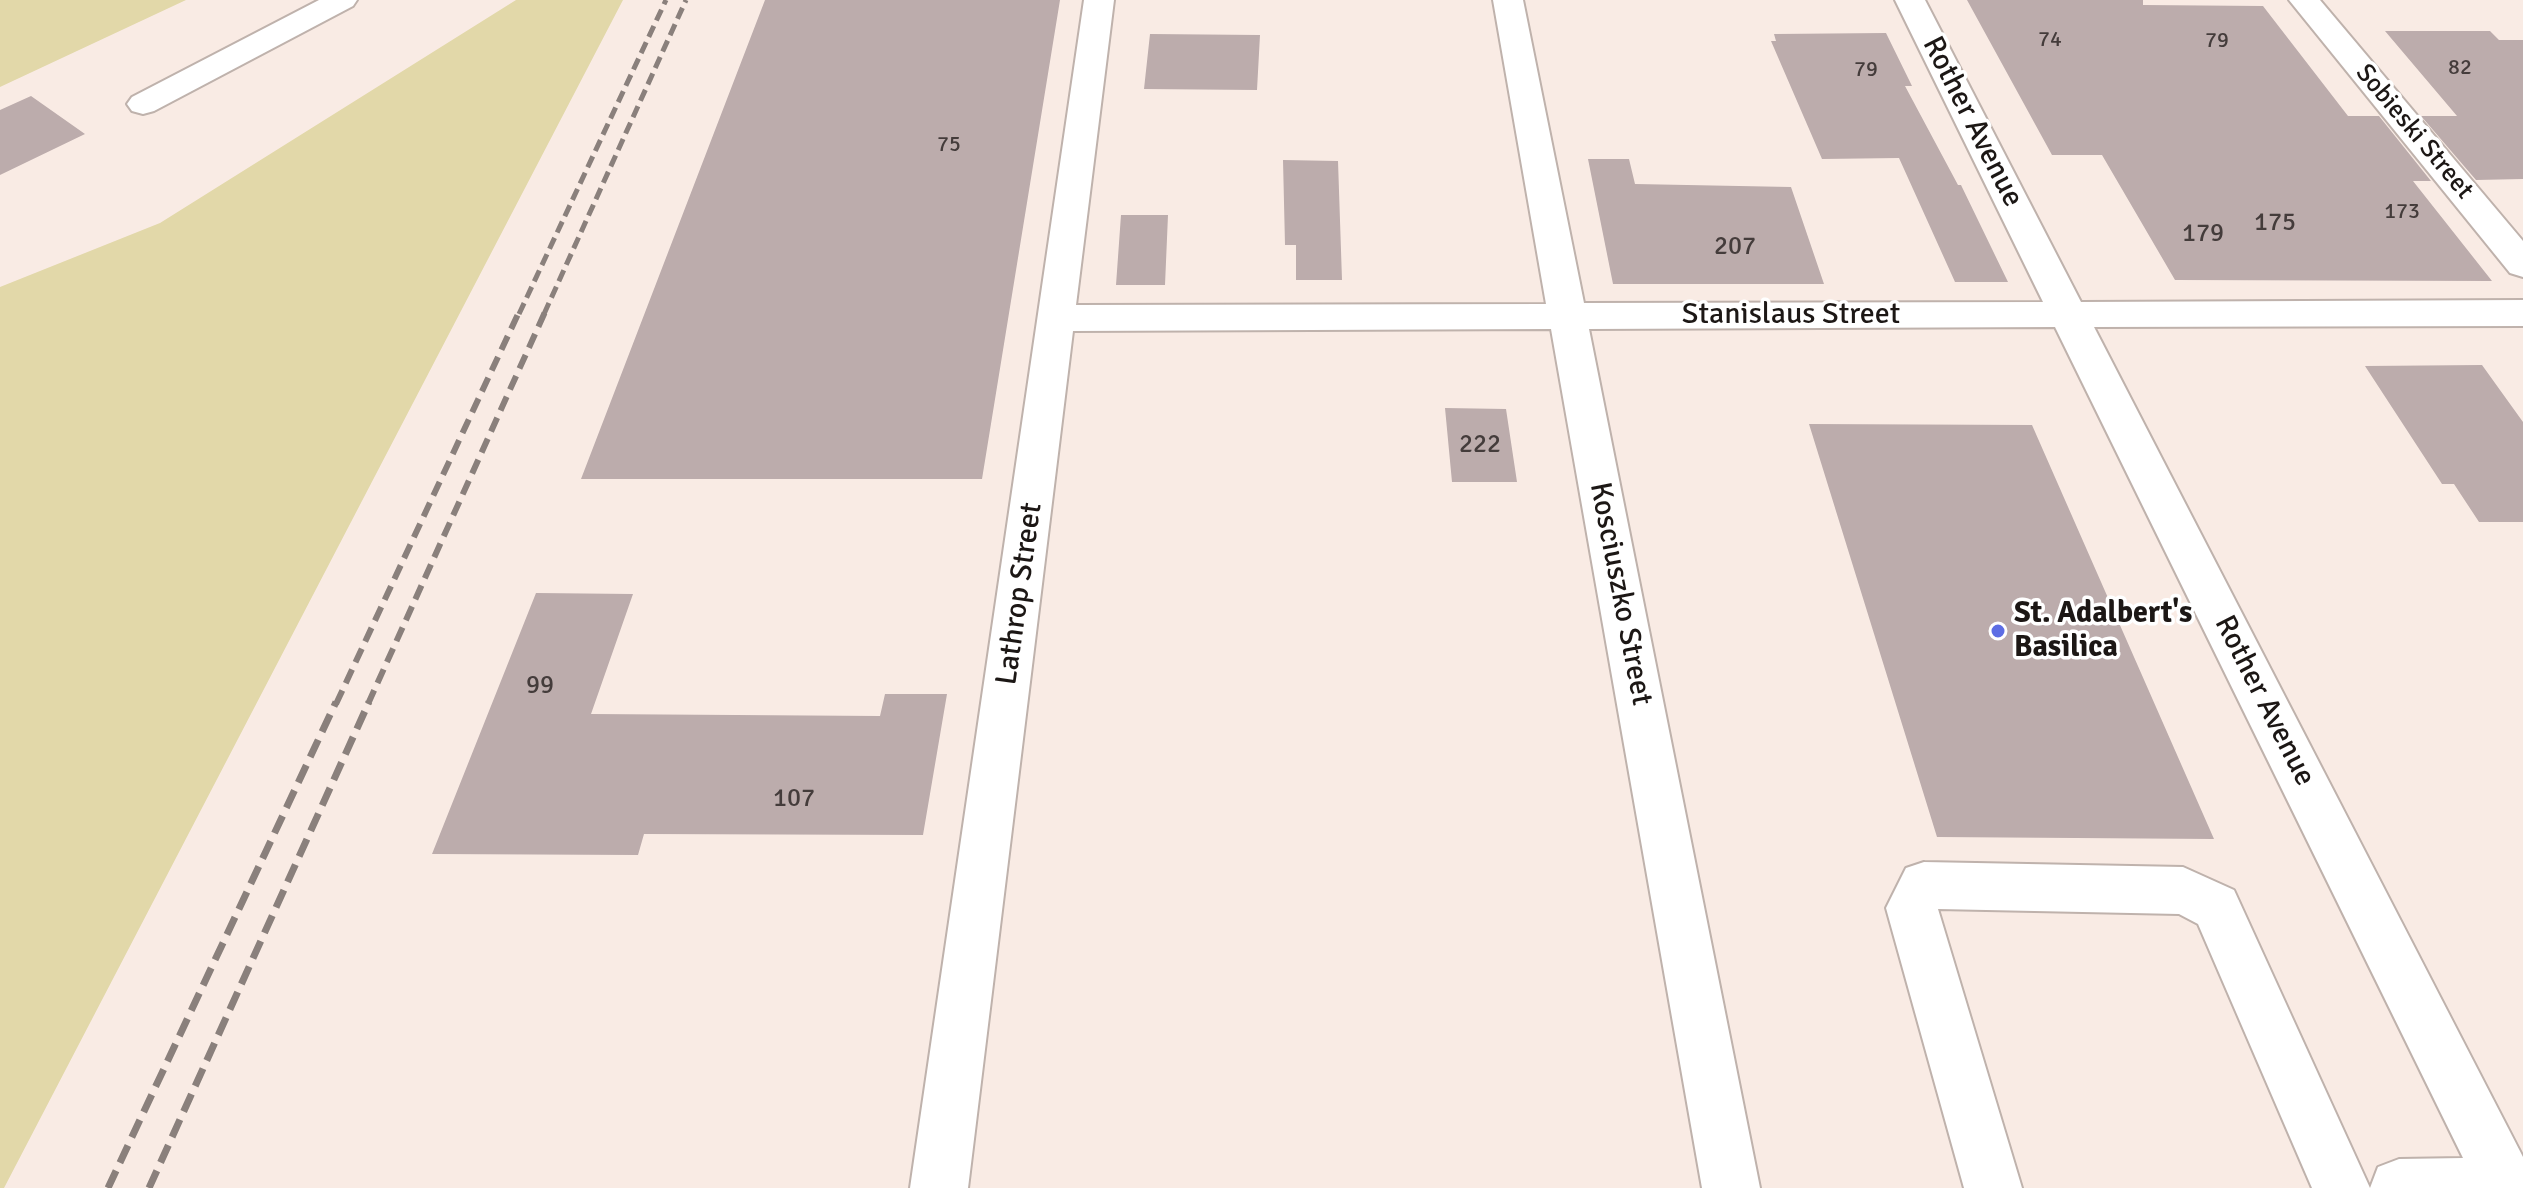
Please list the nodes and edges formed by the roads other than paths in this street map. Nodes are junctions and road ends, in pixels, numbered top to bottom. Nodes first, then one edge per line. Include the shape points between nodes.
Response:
1 (342, 0) edge
2 (1099, 0) edge
3 (1508, 0) edge
4 (1910, 0) edge
5 (2304, 0) edge
6 (143, 104) dead end
7 (2523, 265) edge
8 (2523, 313) edge
9 (2070, 314) junction
10 (1568, 316) junction
11 (1058, 318) junction
12 (2507, 1187) edge
13 (939, 1188) edge
14 (1731, 1188) edge
15 (1993, 1188) edge
16 (2341, 1188) edge
17 (2399, 1188) edge

1 - 6 street
2 - 11 street, Lathrop Street
3 - 10 street, Kosciuszko Street
4 - 9 street, Rother Avenue
5 - 7 street, Sobieski Street
8 - 9 street, Stanislaus Street
9 - 10 street, Stanislaus Street
9 - 12 street, Rother Avenue
10 - 11 street, Stanislaus Street
10 - 14 street, Kosciuszko Street
11 - 13 street, Lathrop Street
12 - 17 street
15 - 16 street via 1912,908 1924,885 2183,891 2216,907

